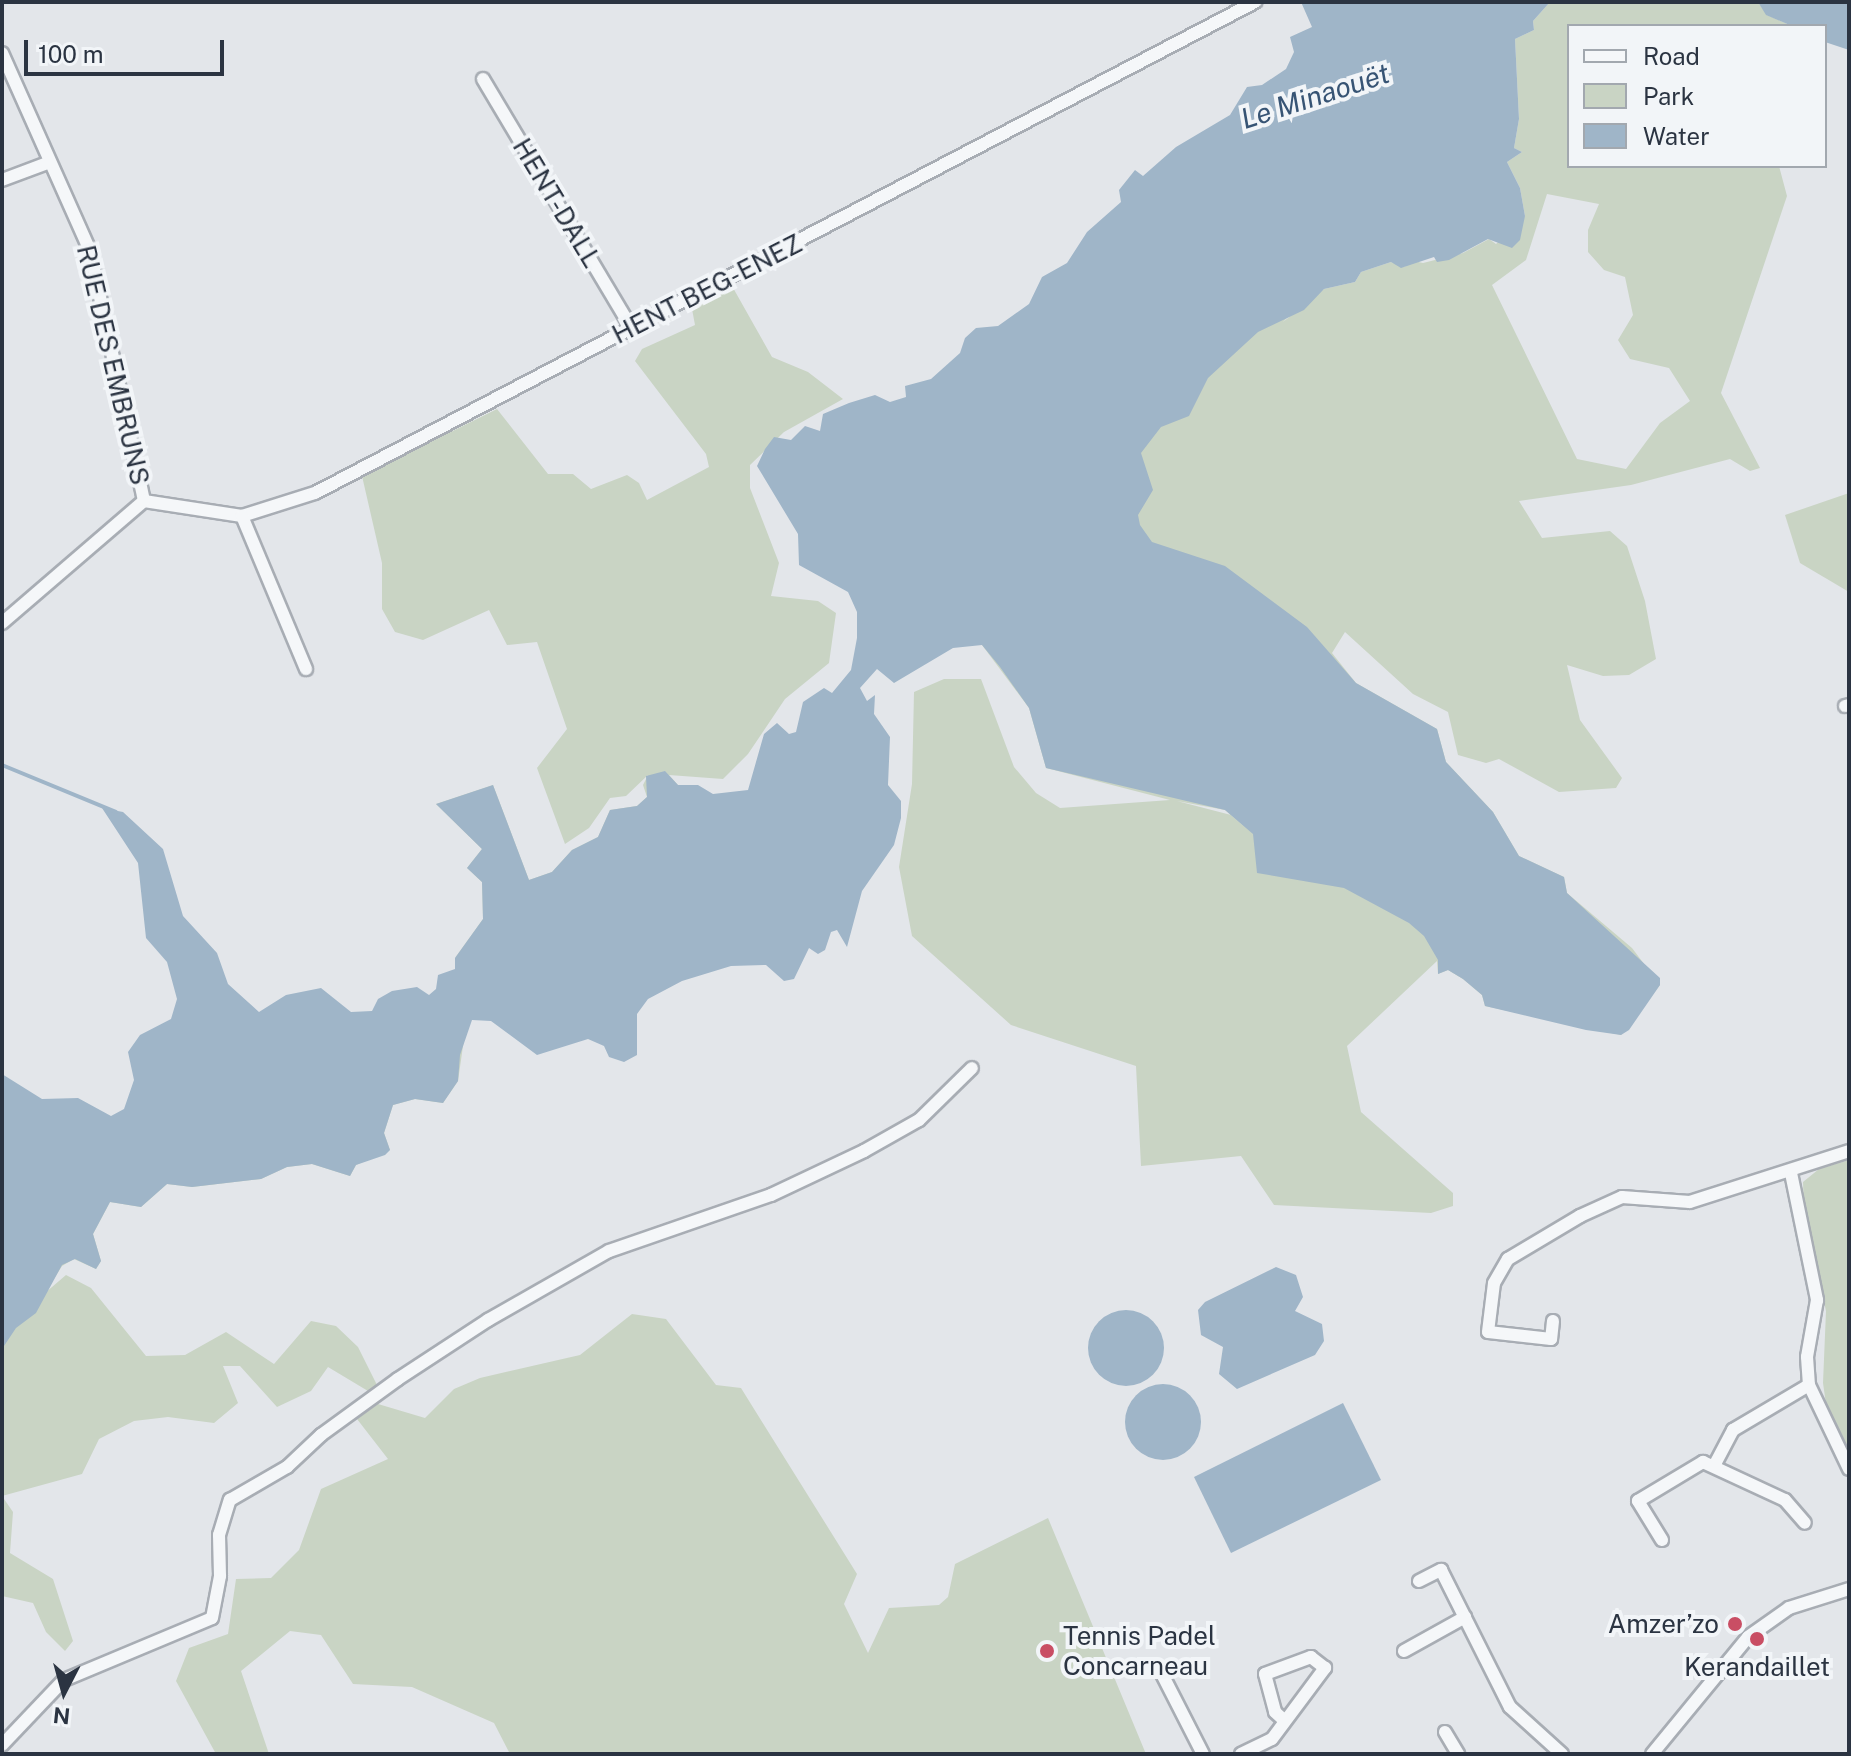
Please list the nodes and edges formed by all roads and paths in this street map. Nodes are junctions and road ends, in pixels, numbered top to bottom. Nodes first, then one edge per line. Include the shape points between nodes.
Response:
1 (1255, 2) edge
2 (2, 53) edge
3 (483, 79) dead end
4 (50, 162) junction
5 (2, 180) edge
6 (631, 327) junction
7 (144, 501) junction
8 (242, 516) junction
9 (3, 620) edge
10 (306, 669) dead end
11 (972, 1068) dead end
12 (1849, 1151) edge
13 (1791, 1173) junction
14 (1553, 1321) dead end
15 (1809, 1385) junction
16 (1714, 1466) junction
17 (1849, 1469) edge
18 (1805, 1523) dead end
19 (1662, 1540) dead end
20 (1419, 1581) dead end
21 (1849, 1589) edge
22 (1465, 1617) junction
23 (1404, 1651) dead end
24 (1161, 1672) dead end
25 (1285, 1721) junction
26 (1445, 1732) dead end
27 (2, 1745) edge
28 (1203, 1754) edge
29 (1241, 1754) edge
30 (1458, 1754) edge
31 (1562, 1754) edge
32 (1652, 1754) edge

1 - 6 street, HENT BEG-ENEZ
2 - 4 street, RUE DES EMBRUNS
3 - 6 street, HENT-DALL
4 - 5 street
4 - 7 street, RUE DES EMBRUNS via 90,251
6 - 8 street, HENT BEG-ENEZ via 315,493
7 - 8 street, HENT BEG-ENEZ
7 - 9 street
8 - 10 street
11 - 27 street via 919,1120 771,1195 609,1251 488,1320 321,1435 287,1467 230,1500 219,1535 220,1576 212,1618 64,1680
12 - 13 street
13 - 14 street via 1690,1202 1622,1197 1508,1259 1494,1283 1488,1332 1551,1339
13 - 15 street via 1817,1300 1807,1357
15 - 16 street via 1733,1430
15 - 17 street
16 - 18 street via 1785,1500
16 - 19 street via 1703,1462 1690,1467 1638,1501
20 - 22 street via 1441,1570
21 - 32 street via 1789,1608 1748,1637
22 - 23 street
22 - 31 street via 1510,1707
24 - 28 street
25 - 25 street via 1325,1668 1311,1657 1265,1674 1275,1712
25 - 29 street via 1272,1739
26 - 30 street

